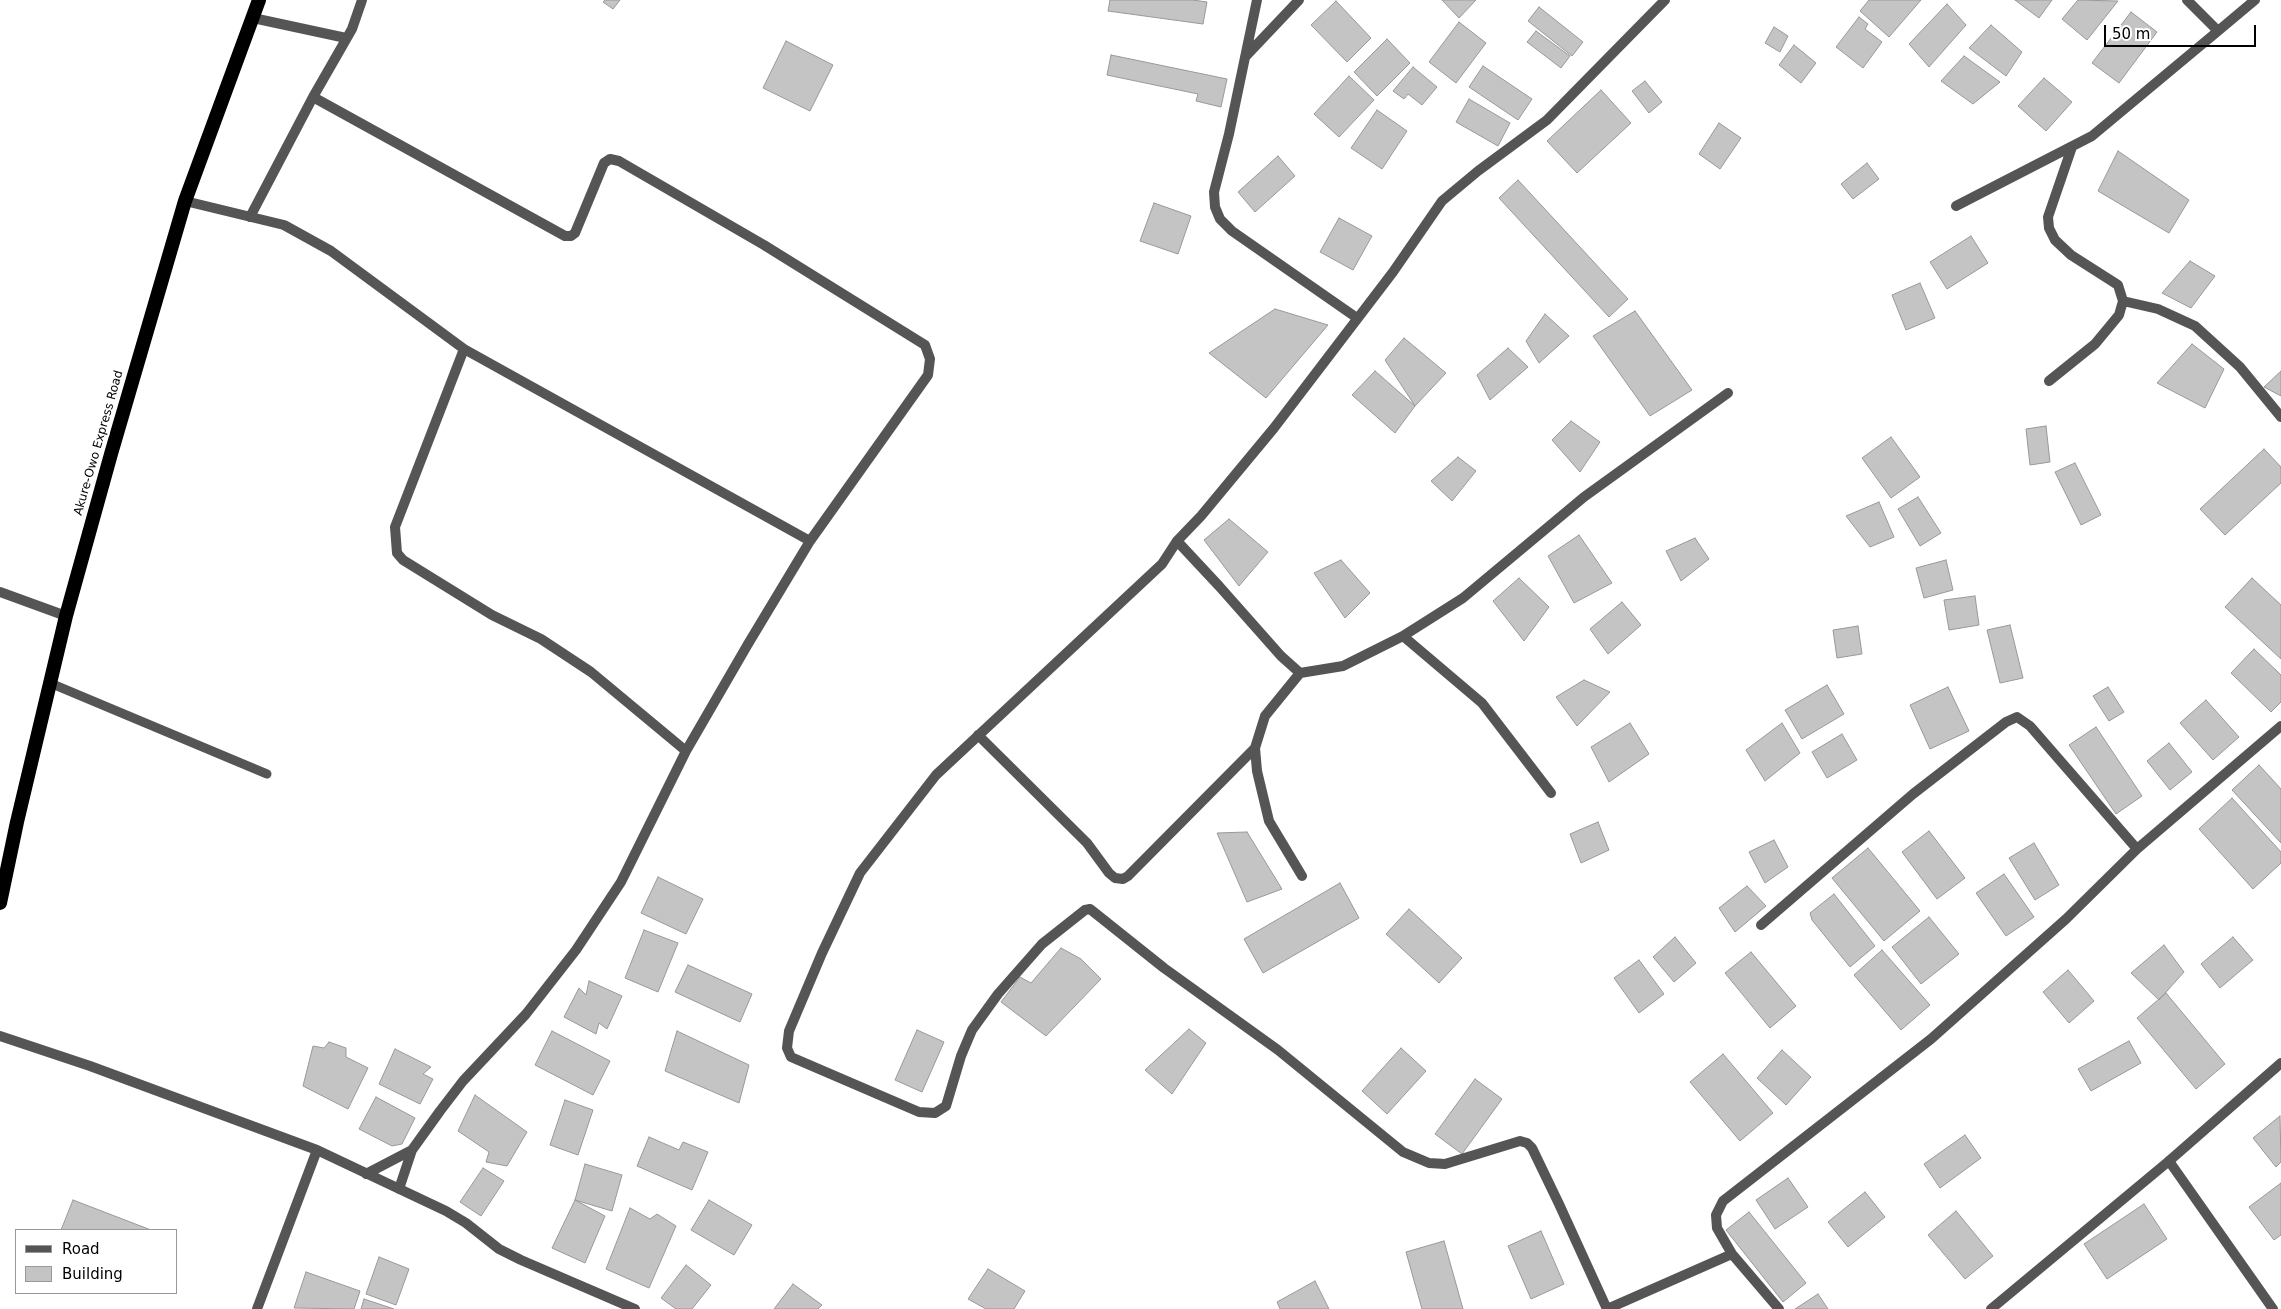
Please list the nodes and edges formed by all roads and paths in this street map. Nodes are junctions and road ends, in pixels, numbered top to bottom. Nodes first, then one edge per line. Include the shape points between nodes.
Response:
1 (259, 0) edge
2 (362, 0) edge
3 (1257, 0) edge
4 (1299, 0) edge
5 (1665, 0) edge
6 (2187, 0) edge
7 (2254, 0) edge
8 (253, 18) junction
9 (2218, 31) junction
10 (346, 38) junction
11 (1245, 58) junction
12 (313, 97) junction
13 (2072, 147) junction
14 (185, 200) junction
15 (1956, 206) dead end
16 (250, 217) junction
17 (2123, 301) junction
18 (1357, 318) junction
19 (464, 349) junction
20 (2049, 381) dead end
21 (1728, 393) dead end
22 (2281, 417) edge
23 (810, 541) junction
24 (1177, 541) junction
25 (0, 592) edge
26 (66, 616) junction
27 (1403, 636) junction
28 (1300, 673) junction
29 (50, 683) junction
30 (2281, 726) edge
31 (978, 735) junction
32 (1255, 748) junction
33 (686, 751) junction
34 (267, 774) dead end
35 (1551, 793) dead end
36 (2137, 849) junction
37 (1302, 876) dead end
38 (0, 904) edge
39 (1761, 925) dead end
40 (0, 1036) edge
41 (2281, 1062) edge
42 (317, 1150) junction
43 (412, 1150) junction
44 (2169, 1161) junction
45 (366, 1174) junction
46 (399, 1189) junction
47 (1732, 1254) junction
48 (257, 1309) edge
49 (635, 1309) edge
50 (1607, 1309) edge
51 (1779, 1309) edge
52 (1991, 1309) edge
53 (2272, 1309) edge

1 - 8 highway, Akure-Owo Express Road
2 - 10 street
3 - 11 street
4 - 11 street
5 - 18 street via 1547,120 1442,201
6 - 9 street
7 - 9 street
8 - 10 street
8 - 14 highway, Akure-Owo Express Road
9 - 13 street via 2092,136
10 - 12 street
11 - 18 street via 1214,192 1220,219 1232,231
12 - 16 street
12 - 23 street via 565,236 575,232 604,163 620,161 925,345 930,359 928,375
13 - 15 street
13 - 17 street via 2048,217 2049,228 2054,240 2071,255 2118,285
14 - 16 street
14 - 26 highway, Akure-Owo Express Road
16 - 19 street via 284,225 331,251
17 - 20 street via 2119,315 2095,344
17 - 22 street via 2158,309 2195,326 2240,367
18 - 24 street via 1274,428
19 - 23 street
19 - 33 street via 395,527 397,553 467,600 541,639 591,672
21 - 27 street via 1584,497 1463,598
23 - 33 street
24 - 28 street
24 - 31 street via 1162,564
25 - 26 street
26 - 29 highway, Akure-Owo Express Road
27 - 28 street via 1343,666
27 - 35 street via 1482,703
28 - 32 street via 1264,716
29 - 34 lane
29 - 38 highway, Akure-Owo Express Road
30 - 36 street
31 - 32 street via 1087,843 1109,873 1123,879
31 - 50 street via 936,775 860,873 789,1031 787,1048 791,1057 919,1112 935,1113 946,1106 972,1030 998,994 1042,944 1090,909 1156,962 1278,1050 1403,1152 1428,1163 1445,1164 1520,1141 1527,1143
32 - 37 street via 1269,821
33 - 43 street via 621,882 576,950 526,1014 463,1081
36 - 39 street via 2030,726 2017,717 2006,722 1913,794
36 - 47 street via 2066,919 1925,1044 1723,1201 1716,1215 1716,1228
40 - 42 street
41 - 44 street
42 - 45 street
42 - 48 street
43 - 45 street
43 - 46 street
44 - 52 street
44 - 53 street
45 - 46 street
46 - 49 street via 466,1222 499,1249
47 - 50 street
47 - 51 street

